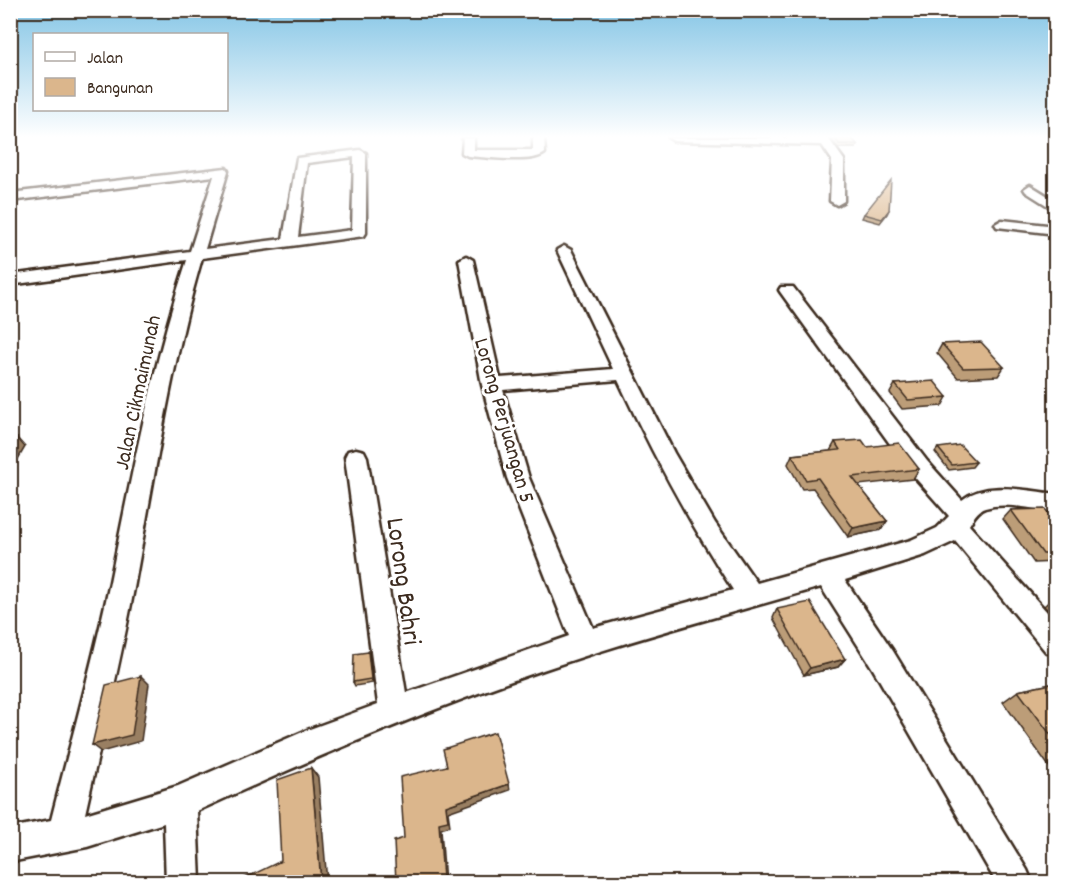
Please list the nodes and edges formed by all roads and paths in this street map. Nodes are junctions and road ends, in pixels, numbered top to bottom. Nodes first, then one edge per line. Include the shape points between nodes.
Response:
1 (151, 180) edge
2 (219, 180) edge
3 (298, 180) edge
4 (360, 180) edge
5 (838, 180) edge
6 (1030, 189) dead end
7 (10, 197) edge
8 (837, 201) dead end
9 (1056, 207) edge
10 (1002, 224) dead end
11 (1056, 230) edge
12 (290, 242) junction
13 (564, 250) dead end
14 (197, 256) junction
15 (465, 260) dead end
16 (10, 280) edge
17 (787, 290) dead end
18 (623, 374) junction
19 (492, 385) junction
20 (357, 457) dead end
21 (1056, 503) edge
22 (959, 520) junction
23 (826, 574) junction
24 (752, 597) junction
25 (586, 643) junction
26 (1056, 644) edge
27 (394, 713) junction
28 (180, 802) junction
29 (64, 835) junction
30 (10, 845) edge
31 (183, 882) edge
32 (1015, 882) edge

1 - 7 street, Jalan Cikmaimunah
2 - 14 street, Jalan Cikmaimunah
3 - 12 street
4 - 12 street via 359,233
5 - 8 street
6 - 9 street
10 - 11 street
12 - 14 street
13 - 18 street
14 - 16 street
14 - 29 street, Jalan Cikmaimunah via 174,325 122,585
15 - 19 street, Lorong Perjuangan 5
17 - 22 street
18 - 19 street
18 - 24 street via 707,530
19 - 25 street, Lorong Perjuangan 5 via 518,478
20 - 27 street, Lorong Bahri
21 - 22 street via 983,500 975,502
22 - 23 street via 929,544
22 - 26 street
23 - 24 street
23 - 32 street via 884,660
24 - 25 street
25 - 27 street
27 - 28 street via 307,745
28 - 29 street
28 - 31 street
29 - 30 street

